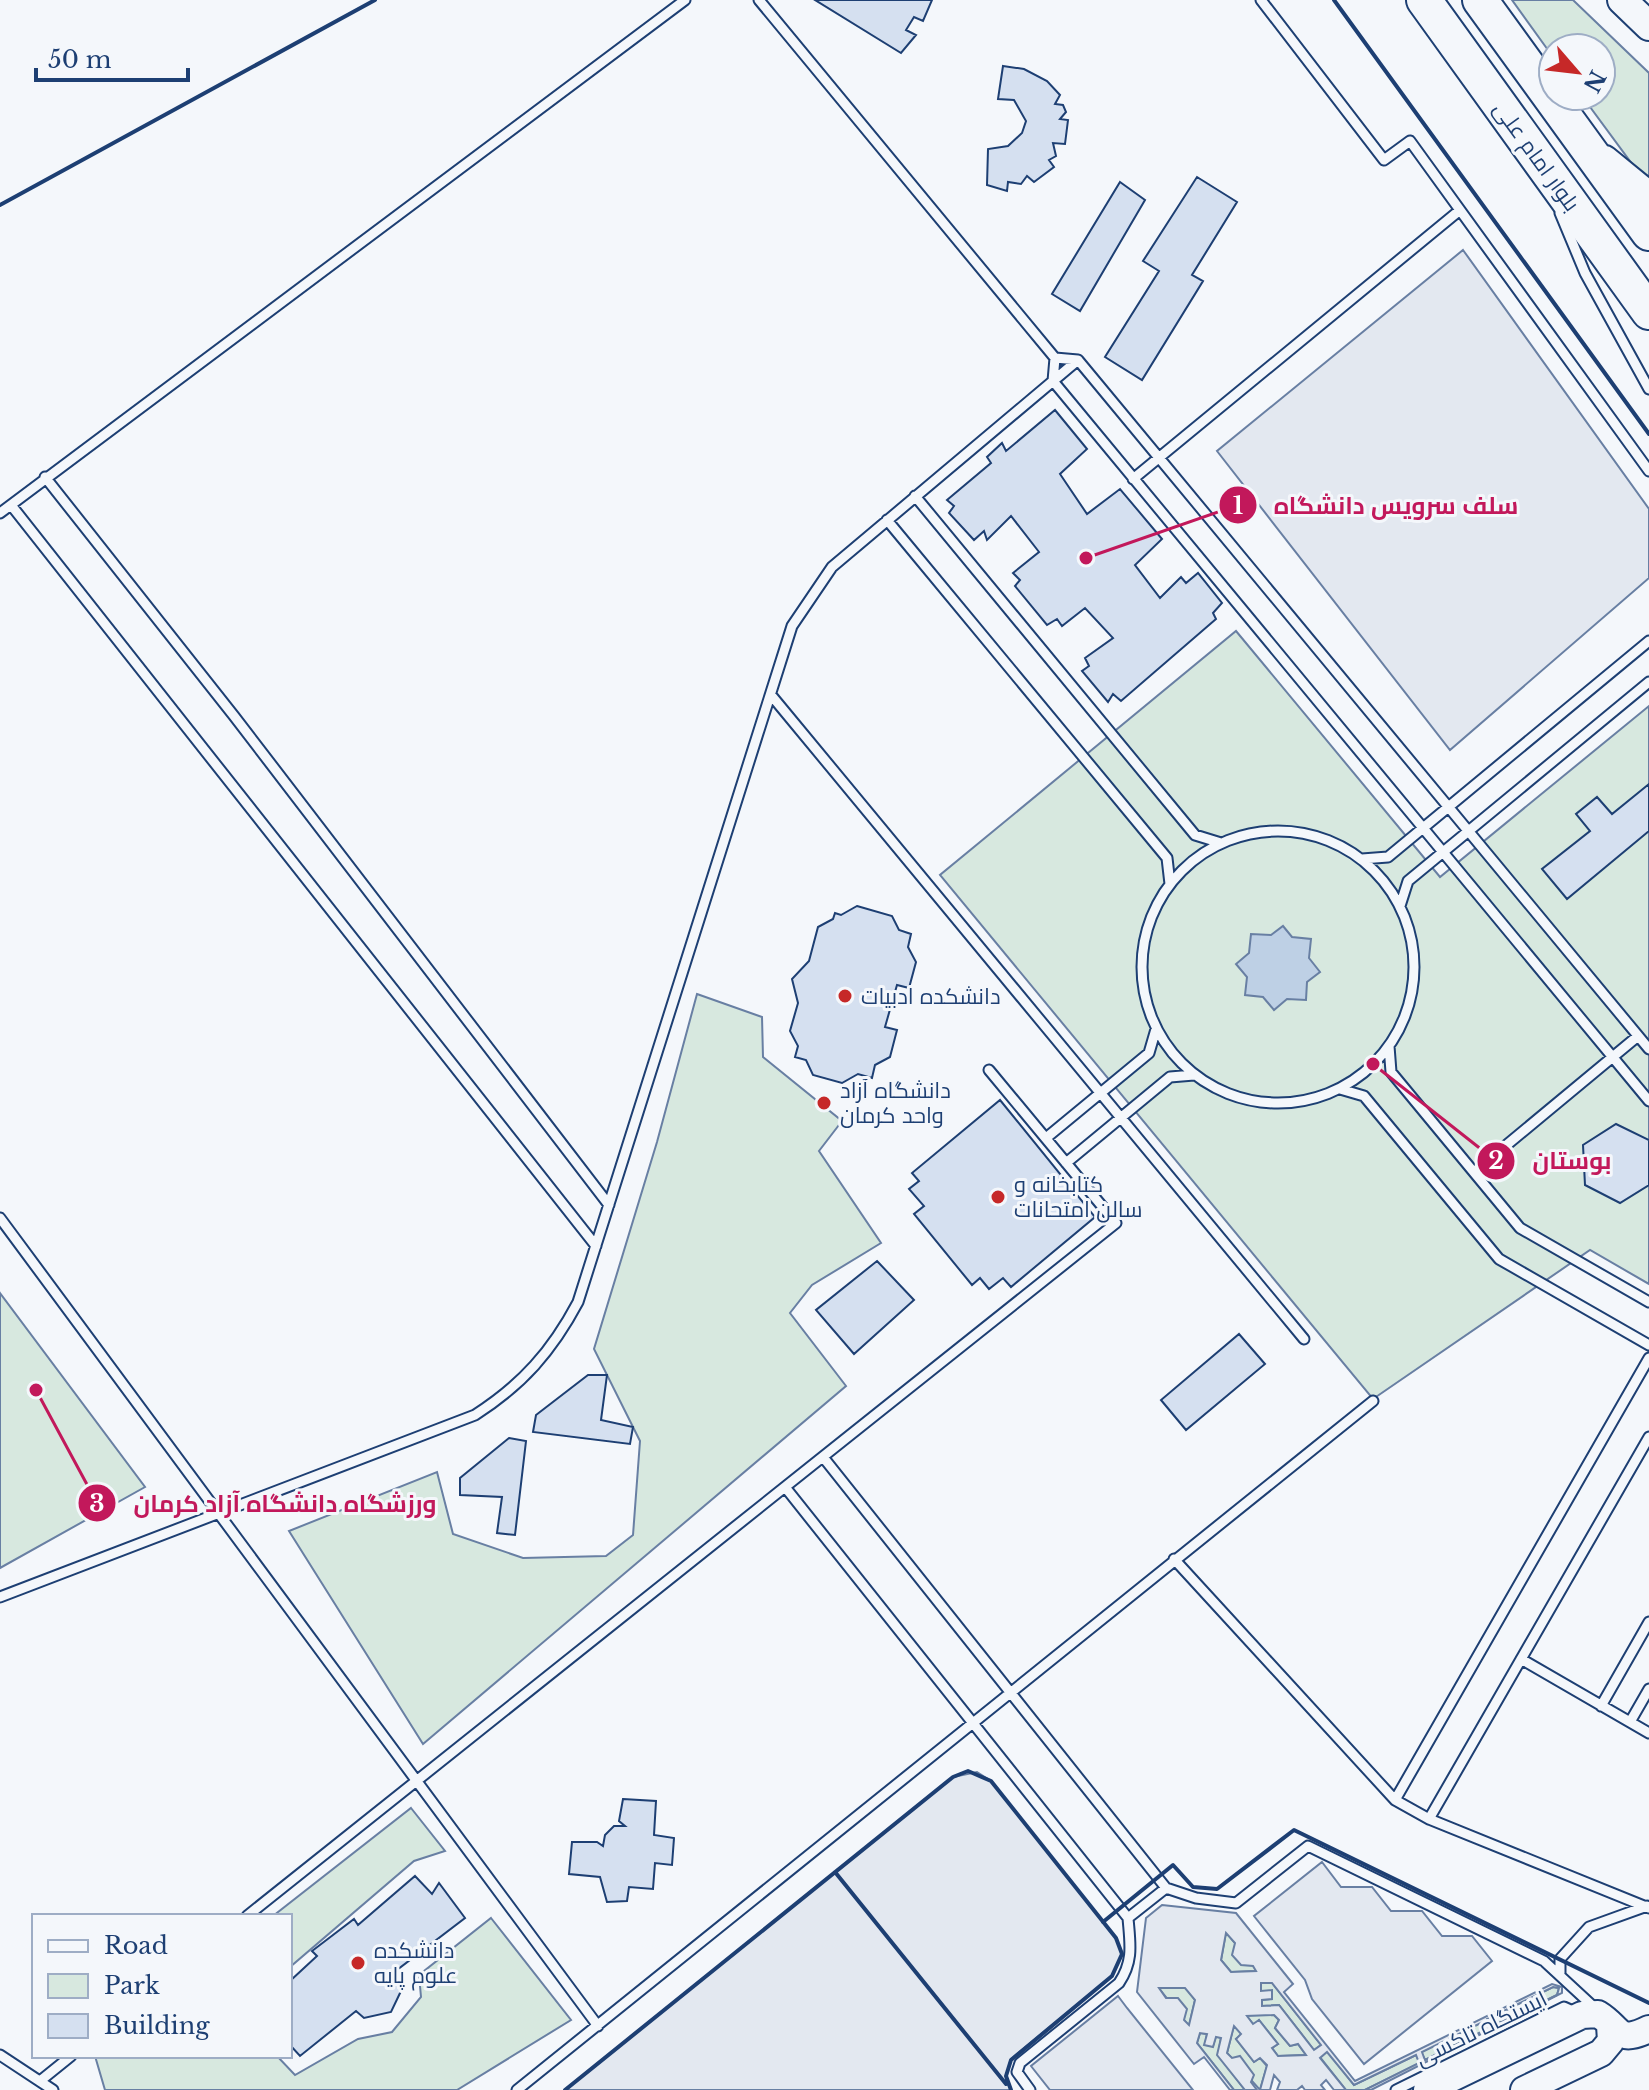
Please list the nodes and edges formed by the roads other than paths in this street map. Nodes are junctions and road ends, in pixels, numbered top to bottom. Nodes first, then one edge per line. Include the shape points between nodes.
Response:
1 (685, 0) edge
2 (759, 0) edge
3 (1261, 0) edge
4 (1424, 0) edge
5 (1480, 0) edge
6 (1622, 0) edge
7 (1649, 26) edge
8 (1575, 134) junction
9 (1536, 154) junction
10 (1649, 195) edge
11 (1460, 210) junction
12 (1649, 233) edge
13 (1649, 312) edge
14 (1055, 358) junction
15 (1078, 360) junction
16 (1053, 381) junction
17 (1649, 389) edge
18 (1159, 458) junction
19 (1649, 471) edge
20 (45, 477) junction
21 (1133, 479) junction
22 (915, 496) junction
23 (11, 505) junction
24 (0, 513) edge
25 (887, 520) junction
26 (1649, 641) edge
27 (1649, 682) edge
28 (771, 695) junction
29 (1448, 807) junction
30 (1423, 828) junction
31 (1468, 831) junction
32 (1221, 843) junction
33 (1443, 852) junction
34 (1362, 859) junction
35 (1170, 884) junction
36 (1400, 906) junction
37 (1156, 1029) junction
38 (1638, 1036) junction
39 (1389, 1046) junction
40 (1649, 1049) edge
41 (1613, 1058) junction
42 (989, 1070) dead end
43 (1194, 1075) junction
44 (1340, 1089) junction
45 (1101, 1093) junction
46 (1649, 1101) edge
47 (1121, 1118) junction
48 (1046, 1138) junction
49 (1066, 1163) junction
50 (1474, 1172) junction
51 (609, 1205) junction
52 (0, 1218) edge
53 (596, 1246) junction
54 (1649, 1302) edge
55 (1304, 1339) dead end
56 (1649, 1345) edge
57 (1649, 1358) edge
58 (1373, 1401) dead end
59 (1649, 1437) edge
60 (823, 1457) junction
61 (785, 1487) junction
62 (222, 1513) junction
63 (1174, 1559) junction
64 (0, 1597) edge
65 (1649, 1622) edge
66 (1521, 1659) junction
67 (1649, 1689) edge
68 (1009, 1691) junction
69 (1601, 1706) junction
70 (1630, 1722) junction
71 (974, 1724) junction
72 (1649, 1733) edge
73 (415, 1782) junction
74 (1395, 1800) junction
75 (1429, 1819) junction
76 (1166, 1888) junction
77 (1648, 1906) edge
78 (250, 1914) edge
79 (1128, 1918) junction
80 (1560, 1973) junction
81 (1599, 2019) junction
82 (598, 2026) junction
83 (1649, 2029) edge
84 (0, 2055) edge
85 (69, 2058) edge
86 (40, 2081) junction
87 (53, 2090) edge
88 (517, 2090) edge
89 (1030, 2090) edge
90 (1396, 2090) edge
91 (1427, 2090) edge
92 (1524, 2090) edge

1 - 20 lane
2 - 14 lane
3 - 11 lane via 1384,160 1410,141
4 - 9 highway, بلوار امام علی
5 - 8 highway, بلوار امام علی
6 - 7 main road
8 - 10 street
8 - 12 highway, بلوار امام علی
9 - 13 highway, بلوار امام علی
9 - 17 lane via 1585,273
11 - 18 lane
11 - 19 lane
14 - 15 lane
14 - 16 lane
15 - 16 lane
15 - 18 lane
16 - 21 lane
16 - 22 lane
18 - 21 lane
18 - 29 lane
20 - 23 lane
20 - 51 lane
21 - 30 lane
22 - 25 lane
22 - 32 lane via 1195,835
23 - 24 lane
23 - 53 lane
25 - 28 lane via 832,567 792,626
25 - 35 lane via 1167,858
26 - 29 lane
27 - 31 lane
28 - 45 lane
28 - 51 lane
29 - 30 lane
29 - 31 lane
30 - 33 lane
30 - 34 lane via 1388,857
31 - 33 lane
31 - 38 lane
32 - 34 lane via 1249,834 1294,832 1322,838
32 - 35 lane
33 - 36 lane via 1408,881
33 - 41 lane
34 - 36 lane
35 - 37 lane via 1150,921 1142,962 1143,990
36 - 39 lane via 1413,948 1414,978 1408,1007
37 - 43 lane
37 - 45 lane via 1149,1053
38 - 40 lane
38 - 41 lane
39 - 44 lane
39 - 50 lane via 1391,1072
41 - 46 lane
41 - 50 lane
42 - 48 lane
43 - 44 lane via 1231,1095 1272,1104 1300,1102
43 - 47 lane via 1170,1077
44 - 56 lane via 1364,1096 1499,1259
45 - 47 lane
45 - 48 lane
47 - 49 lane
47 - 55 lane
48 - 49 lane
49 - 60 lane via 1116,1223
50 - 54 lane via 1520,1228
51 - 53 lane
52 - 62 lane
53 - 62 lane via 560,1337 508,1394 475,1415
57 - 74 lane
58 - 63 lane
59 - 66 lane
60 - 61 lane
60 - 68 lane
61 - 71 lane
61 - 73 lane
62 - 64 lane
62 - 73 lane
63 - 68 lane
63 - 74 lane
65 - 69 lane
66 - 69 lane
66 - 75 lane
67 - 70 lane
68 - 71 lane
68 - 76 lane
69 - 70 lane
70 - 72 lane
71 - 79 lane
71 - 82 lane
73 - 78 lane
73 - 82 lane
74 - 75 lane
75 - 77 lane
76 - 79 lane
76 - 80 lane via 1236,1903 1308,1846
77 - 80 lane via 1589,1927 1560,1959
79 - 89 lane via 1127,1972 1020,2063 1017,2072
80 - 81 lane
81 - 83 street via 1622,2035
81 - 90 lane, ایستگاه تاکسی via 1564,2007
81 - 91 street
81 - 92 street via 1612,2033 1607,2048
82 - 88 lane
84 - 86 lane
85 - 86 lane
86 - 87 lane

